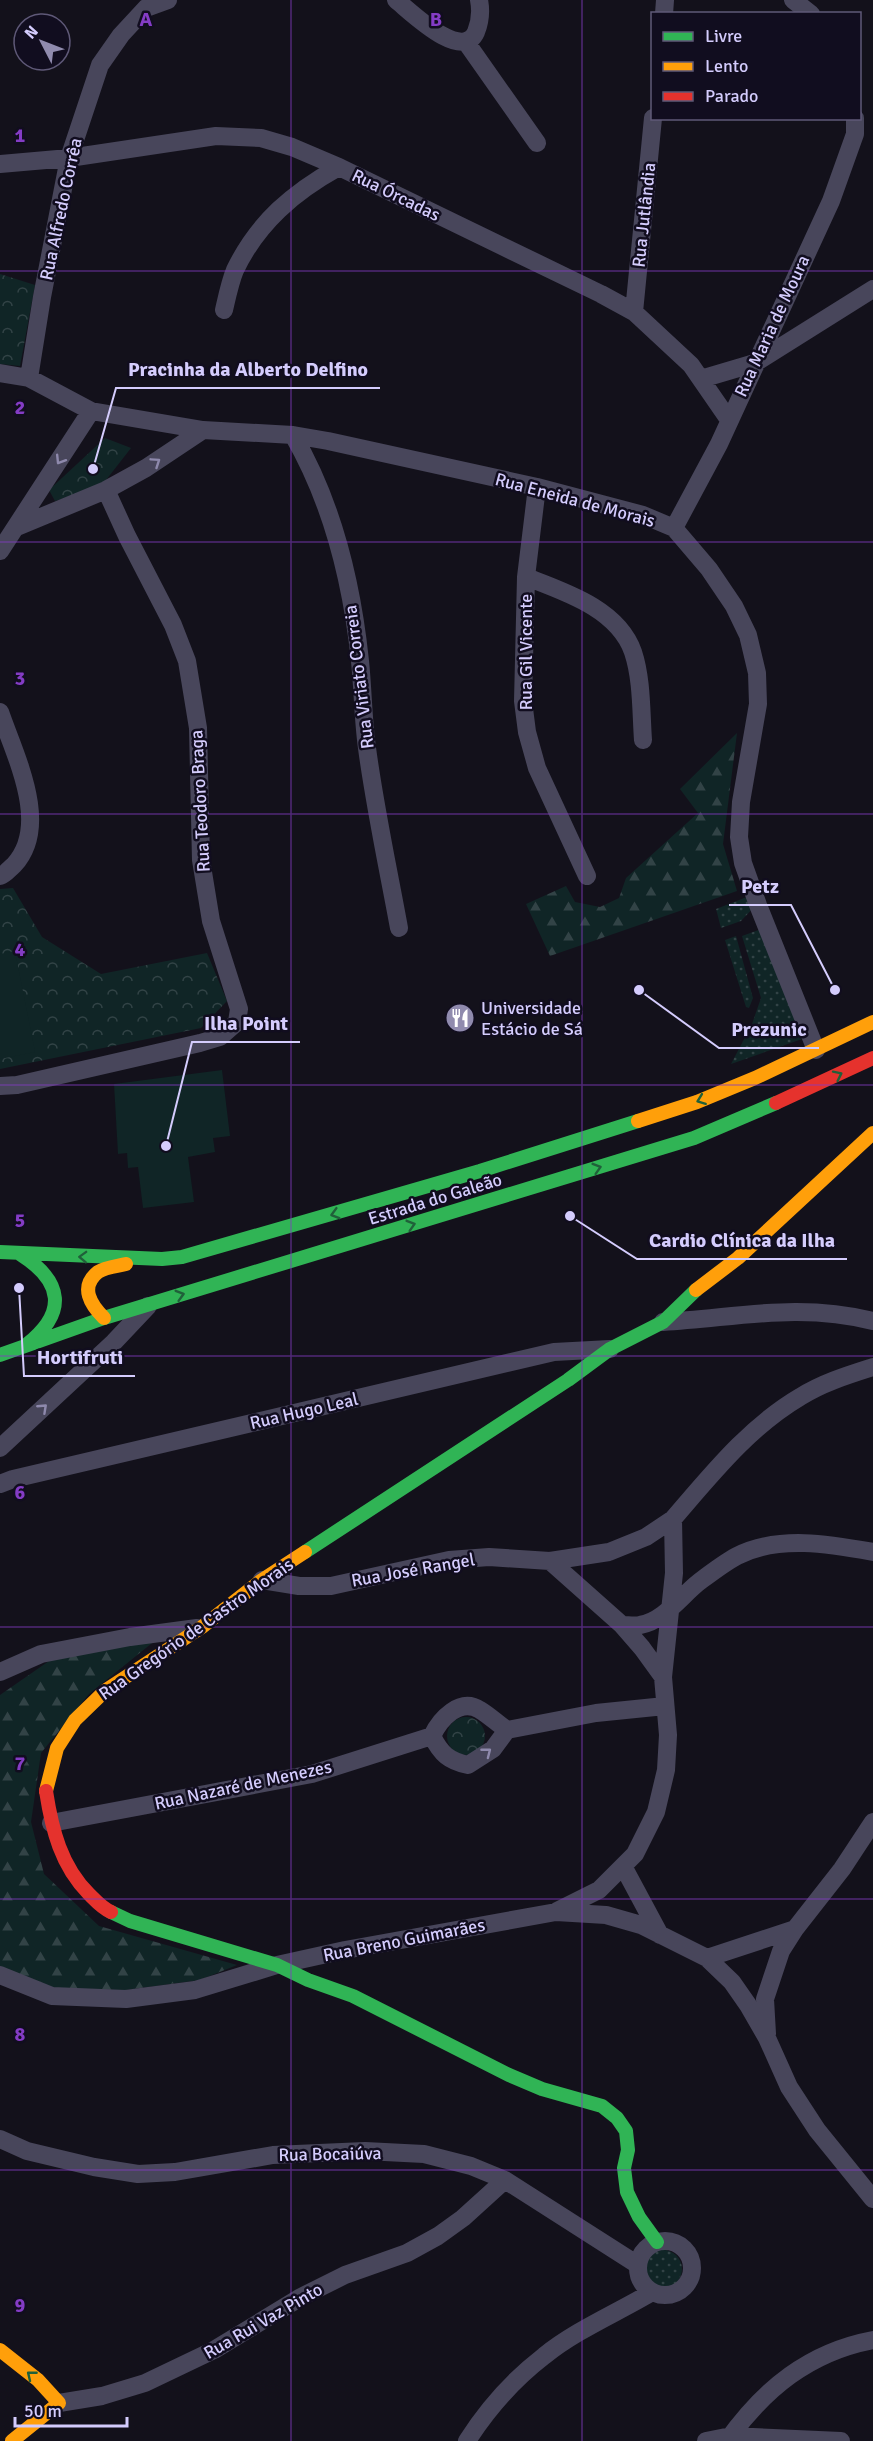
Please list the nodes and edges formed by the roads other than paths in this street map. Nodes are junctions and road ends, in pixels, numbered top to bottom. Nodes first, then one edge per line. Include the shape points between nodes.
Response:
1 (168, 0) edge
2 (396, 0) edge
3 (479, 0) edge
4 (793, 0) edge
5 (808, 12) edge
6 (466, 42) junction
7 (653, 120) edge
8 (855, 120) edge
9 (537, 143) dead end
10 (69, 158) junction
11 (0, 164) edge
12 (339, 167) junction
13 (873, 290) edge
14 (224, 310) dead end
15 (634, 312) junction
16 (755, 363) junction
17 (0, 373) edge
18 (29, 378) junction
19 (701, 379) junction
20 (91, 411) junction
21 (729, 420) junction
22 (203, 430) junction
23 (293, 435) junction
24 (537, 487) junction
25 (106, 490) junction
26 (17, 527) junction
27 (674, 528) junction
28 (0, 551) edge
29 (526, 577) junction
30 (0, 712) edge
31 (643, 740) dead end
32 (0, 876) edge
33 (587, 876) dead end
34 (399, 928) dead end
35 (873, 1022) edge
36 (873, 1058) edge
37 (817, 1062) junction
38 (0, 1086) edge
39 (873, 1133) edge
40 (694, 1138) junction
41 (0, 1252) edge
42 (20, 1254) junction
43 (162, 1259) junction
44 (691, 1294) junction
45 (149, 1304) junction
46 (104, 1318) junction
47 (704, 1320) junction
48 (873, 1321) edge
49 (663, 1322) junction
50 (24, 1347) junction
51 (610, 1349) junction
52 (554, 1352) junction
53 (0, 1355) edge
54 (873, 1367) edge
55 (568, 1380) junction
56 (0, 1448) edge
57 (4, 1479) edge
58 (673, 1519) junction
59 (873, 1552) edge
60 (550, 1561) junction
61 (262, 1580) junction
62 (669, 1610) junction
63 (622, 1625) junction
64 (202, 1627) junction
65 (0, 1672) edge
66 (663, 1677) junction
67 (665, 1706) junction
68 (507, 1730) junction
69 (432, 1736) junction
70 (873, 1822) edge
71 (51, 1823) junction
72 (623, 1866) junction
73 (556, 1912) junction
74 (795, 1929) junction
75 (660, 1935) junction
76 (707, 1958) junction
77 (277, 1965) junction
78 (0, 1975) edge
79 (767, 2038) junction
80 (0, 2139) edge
81 (505, 2180) junction
82 (873, 2199) edge
83 (657, 2242) junction
84 (638, 2265) junction
85 (652, 2292) junction
86 (873, 2340) edge
87 (0, 2350) edge
88 (59, 2403) junction
89 (729, 2438) edge
90 (12, 2441) edge
91 (467, 2441) edge
92 (706, 2441) edge
93 (841, 2441) edge

1 - 10 street, Rua Alfredo Corrêa via 146,8 100,65
2 - 6 street via 434,31 448,39
3 - 6 street via 477,30
4 - 5 street
6 - 9 street
7 - 15 street, Rua Jutlândia
8 - 16 street, Rua Maria de Moura via 855,134 831,201
10 - 11 street, Rua Órcadas
10 - 12 street, Rua Órcadas via 216,136 261,138
10 - 18 street, Rua Alfredo Corrêa
12 - 14 street via 305,186 254,238 235,271
12 - 15 street, Rua Órcadas
13 - 16 street
15 - 19 street, Rua Órcadas
16 - 19 street
16 - 21 street, Rua Maria de Moura
17 - 18 street, Rua Eneida de Morais
18 - 20 street, Rua Eneida de Morais
19 - 21 street, Rua Órcadas
20 - 22 street, Rua Eneida de Morais
20 -> 26 street
21 - 27 street, Rua Maria de Moura
22 - 23 street, Rua Eneida de Morais
25 -> 22 street
23 - 24 street, Rua Eneida de Morais
23 - 34 street, Rua Viriato Correia via 308,460 332,524 349,592 360,659 367,747
24 - 27 street, Rua Eneida de Morais via 643,515
24 - 29 street, Rua Gil Vicente
25 - 26 street
25 - 38 street, Rua Teodoro Braga via 187,661 198,728 201,860 211,921 239,1010 237,1022 220,1037 200,1043
26 - 28 street
27 - 37 street, Rua Eneida de Morais via 709,569 748,635 757,674 758,704 741,802 739,837 743,863
29 - 31 street via 584,602 609,618 626,636 637,673
29 - 33 street, Rua Gil Vicente via 523,701 527,732 537,768
30 - 32 street via 31,815 29,840 21,857
35 - 37 main road, Estrada do Galeão
40 -> 36 main road, Estrada do Galeão
37 - 40 main road via 804,1082 734,1113
37 -> 43 main road, Estrada do Galeão via 385,1200 204,1251
39 - 44 main road, Rua Gregório de Castro Morais via 738,1258
45 -> 40 main road, Estrada do Galeão
41 - 42 main road, Estrada do Galeão
43 -> 42 main road, Estrada do Galeão
42 - 50 main road via 45,1272 55,1296 44,1330
43 - 46 main road via 108,1267 92,1277 88,1296 92,1307
44 - 47 street via 692,1307
44 - 49 main road, Rua Gregório de Castro Morais
45 - 46 main road, Estrada do Galeão
56 -> 45 street via 114,1342
46 - 50 main road, Estrada do Galeão
47 - 48 street via 792,1310
47 - 49 street
49 - 51 main road, Rua Gregório de Castro Morais
50 - 53 main road, Estrada do Galeão
51 - 52 street, Rua Hugo Leal
51 - 55 main road, Rua Gregório de Castro Morais
52 - 55 street via 564,1360
52 - 57 street, Rua Hugo Leal
54 - 58 street, Rua José Rangel via 800,1396 760,1425
55 - 61 main road, Rua Gregório de Castro Morais
58 - 60 street, Rua José Rangel via 646,1537 609,1552
58 - 62 street via 674,1573
59 - 62 street via 827,1543 771,1546 738,1556 698,1583
60 - 61 street, Rua José Rangel via 489,1557 449,1560 331,1586
60 - 63 street
61 - 64 main road, Rua Gregório de Castro Morais
62 - 63 street via 649,1623
62 - 66 street
63 - 66 street
64 - 65 street via 41,1654
64 - 71 main road, Rua Gregório de Castro Morais via 106,1690 75,1720 57,1748 46,1788
66 - 67 street
67 - 68 street via 596,1713
67 - 72 street via 666,1770 656,1812 635,1854
68 - 69 street via 474,1707 461,1708 439,1722
69 -> 68 street via 443,1755 468,1765 493,1749
69 - 71 street, Rua Nazaré de Menezes via 312,1774
70 - 74 street, Rua Breno Guimarães
71 - 77 main road, Rua Gregório de Castro Morais via 73,1875 104,1909 130,1921
72 - 73 street via 599,1890
72 - 75 street
73 - 75 street, Rua Breno Guimarães via 606,1916 641,1925
73 - 77 street, Rua Breno Guimarães
74 - 76 street
74 - 79 street, Rua Breno Guimarães via 781,1952 765,1999
75 - 76 street, Rua Breno Guimarães
76 - 79 street, Rua Breno Guimarães via 732,1982
77 - 78 street, Rua Breno Guimarães via 195,1990 126,2000 52,1996
77 - 83 main road, Rua Gregório de Castro Morais via 353,1996 542,2089 602,2106 626,2131 627,2192
79 - 82 street, Rua Breno Guimarães via 789,2087 817,2130
80 - 81 street, Rua Bocaiúva via 27,2151 138,2174 175,2172 273,2155 365,2151 424,2154
81 - 84 street, Rua Bocaiúva
81 - 88 street, Rua Rui Vaz Pinto via 438,2236 301,2297 214,2350 145,2383
83 - 84 street via 641,2255
83 - 85 street via 678,2244 687,2251 693,2271 689,2281 673,2294
84 - 85 street via 639,2276
85 - 91 street via 546,2354 511,2384
86 - 89 street via 830,2352 797,2369 764,2397
88 -> 87 main road via 38,2380
88 - 90 main road, Rua Rui Vaz Pinto
89 - 92 street
89 - 93 street

